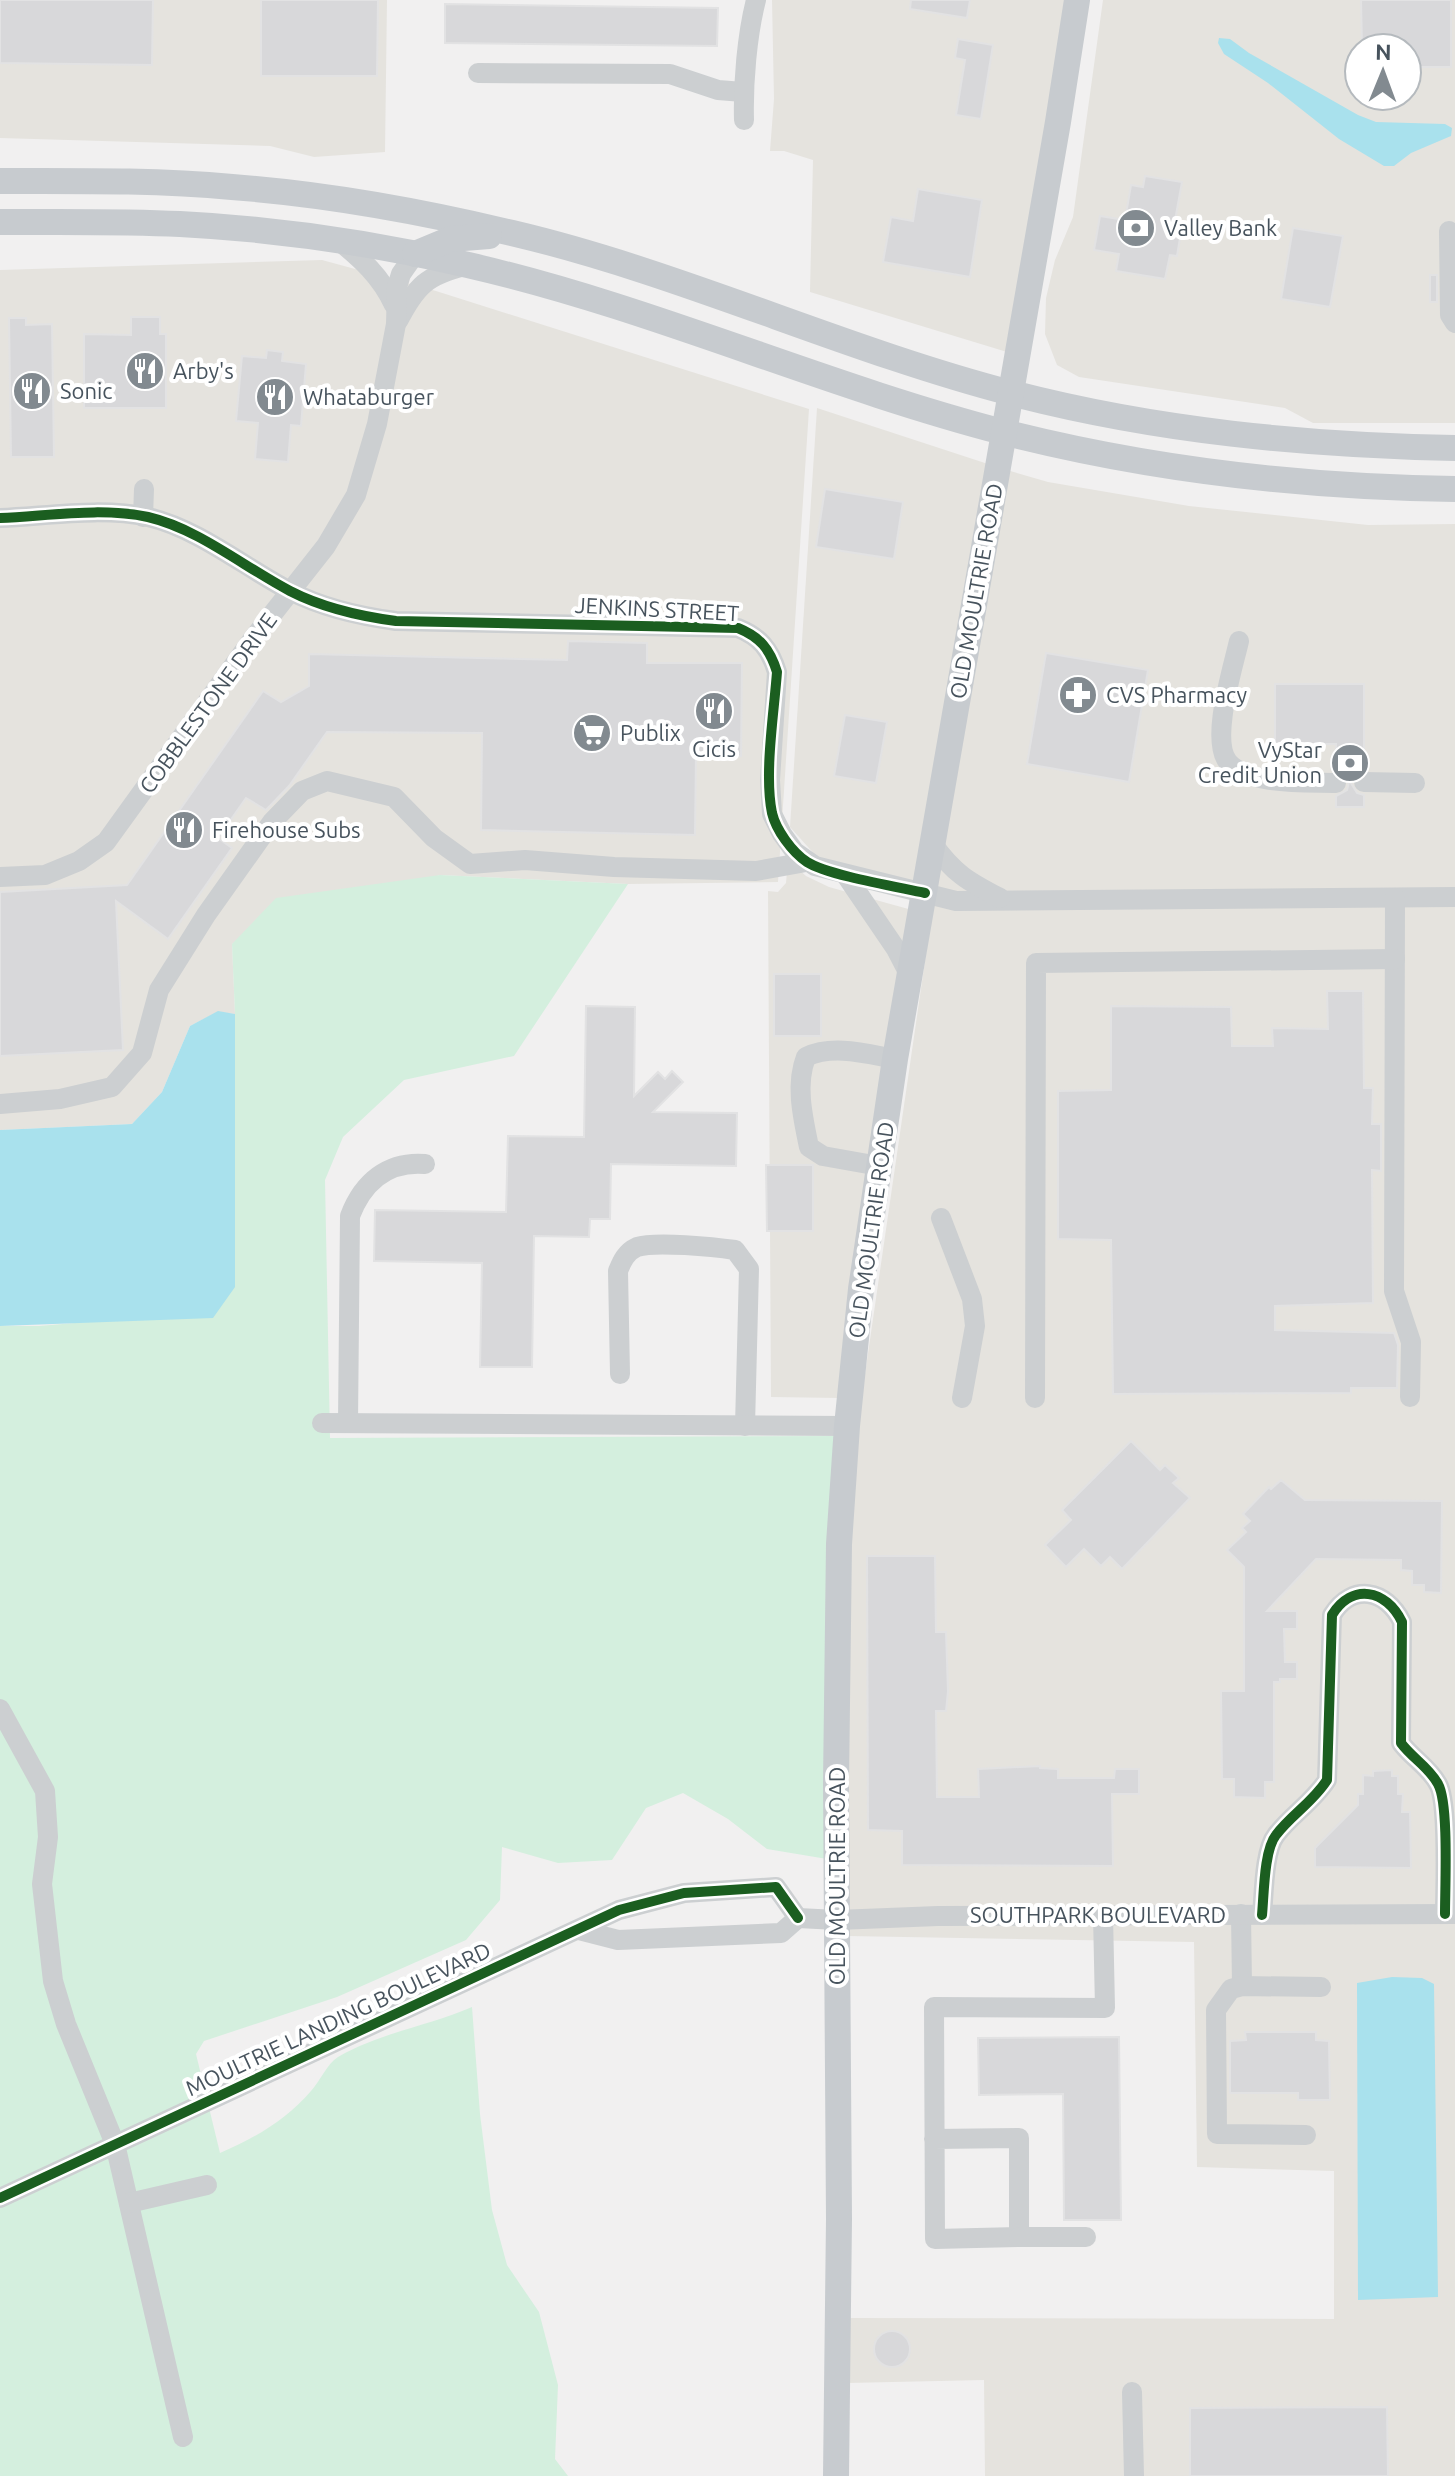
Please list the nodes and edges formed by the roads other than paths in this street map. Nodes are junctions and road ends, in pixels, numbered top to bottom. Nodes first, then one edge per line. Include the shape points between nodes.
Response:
1 (744, 0) edge
2 (756, 0) edge
3 (1077, 0) edge
4 (751, 21) junction
5 (478, 73) dead end
6 (743, 92) junction
7 (744, 120) dead end
8 (0, 181) edge
9 (0, 222) edge
10 (1449, 231) dead end
11 (517, 234) junction
12 (337, 239) junction
13 (415, 254) junction
14 (469, 265) junction
15 (395, 315) junction
16 (1455, 323) edge
17 (1010, 392) junction
18 (1003, 432) junction
19 (1455, 448) edge
20 (144, 489) dead end
21 (1455, 489) edge
22 (143, 517) junction
23 (0, 518) edge
24 (290, 591) junction
25 (1239, 641) dead end
26 (1364, 782) dead end
27 (1336, 783) dead end
28 (1415, 783) dead end
29 (933, 844) junction
30 (806, 862) junction
31 (845, 874) junction
32 (0, 877) edge
33 (925, 893) junction
34 (1455, 897) edge
35 (1395, 898) junction
36 (1004, 900) junction
37 (1395, 959) junction
38 (910, 976) junction
39 (895, 1059) junction
40 (0, 1104) edge
41 (425, 1164) dead end
42 (879, 1166) junction
43 (941, 1218) dead end
44 (620, 1374) dead end
45 (1410, 1397) dead end
46 (962, 1398) dead end
47 (1035, 1398) dead end
48 (322, 1423) dead end
49 (348, 1423) junction
50 (745, 1426) junction
51 (847, 1426) junction
52 (0, 1709) edge
53 (1252, 1914) junction
54 (1450, 1914) edge
55 (1103, 1915) junction
56 (798, 1918) junction
57 (837, 1920) junction
58 (579, 1930) junction
59 (1242, 1986) junction
60 (1321, 1987) dead end
61 (1306, 2135) dead end
62 (934, 2139) junction
63 (115, 2144) junction
64 (207, 2185) dead end
65 (0, 2198) edge
66 (129, 2203) junction
67 (1019, 2237) junction
68 (1086, 2237) dead end
69 (1132, 2392) dead end
70 (183, 2437) dead end
71 (836, 2476) edge
72 (1134, 2476) edge

1 - 4 street
2 - 4 street
3 - 17 main road, OLD MOULTRIE ROAD
4 - 6 street
5 - 6 street via 670,74 718,90
6 - 7 street
8 - 11 main road via 231,186 377,205
9 - 12 main road via 176,224
10 - 16 street via 1450,315
11 - 13 main road via 451,239
11 - 17 main road
12 - 13 main road
12 - 15 street via 385,284
13 - 14 main road
13 - 15 street, COBBLESTONE DRIVE via 401,274
14 - 15 street, COBBLESTONE DRIVE via 440,272 423,283
14 - 18 main road via 620,306
15 - 24 street, COBBLESTONE DRIVE via 377,424 356,495 326,546
17 - 18 main road, OLD MOULTRIE ROAD
17 - 19 main road via 1235,436
18 - 21 main road via 1204,473
18 - 29 main road, OLD MOULTRIE ROAD
20 - 22 street
22 - 23 street via 116,513
22 - 24 street via 180,528
24 - 30 street, JENKINS STREET via 354,615 396,621 738,628 752,634 772,655 777,672 772,814
24 - 32 street, COBBLESTONE DRIVE via 106,842 45,875
25 - 27 street via 1222,721 1222,749 1229,763 1282,782
26 - 28 street
29 - 33 main road, OLD MOULTRIE ROAD
29 - 36 street via 957,874
30 - 31 street
30 - 40 street via 756,871 525,860 470,864 434,838 394,797 327,781 302,791 272,822 206,915 159,990 142,1053 112,1087 60,1099
31 - 33 street
31 - 38 street
33 - 36 street via 956,901
33 - 38 main road, OLD MOULTRIE ROAD
34 - 35 street
35 - 36 street
35 - 37 street
37 - 45 street via 1394,1291 1411,1342
37 - 47 street via 1036,963
38 - 39 main road, OLD MOULTRIE ROAD
39 - 42 main road, OLD MOULTRIE ROAD
39 - 42 street via 816,1052 806,1057 800,1070 809,1147 823,1156
41 - 49 street via 396,1166 378,1175 357,1197 350,1216
42 - 51 main road, OLD MOULTRIE ROAD
43 - 46 street via 974,1312
44 - 50 street via 618,1271 623,1258 653,1245 735,1250 749,1269
48 - 49 street
49 - 50 street
50 - 51 street
51 - 57 main road, OLD MOULTRIE ROAD via 839,1544
52 - 63 street via 45,1791 48,1837 42,1884 53,1981
53 - 54 street, SOUTHPARK BOULEVARD
53 - 54 street via 1274,1837 1327,1780 1332,1615 1347,1598 1372,1594 1392,1605 1402,1622 1401,1743 1441,1788
53 - 55 street, SOUTHPARK BOULEVARD
53 - 59 street
55 - 57 street, SOUTHPARK BOULEVARD
55 - 62 street via 1105,2008 934,2007
56 - 57 street, SOUTHPARK BOULEVARD
56 - 58 street via 781,1933 618,1940
56 - 58 street, MOULTRIE LANDING BOULEVARD via 776,1887 684,1893 619,1910
57 - 71 main road, OLD MOULTRIE ROAD
58 - 63 street, MOULTRIE LANDING BOULEVARD
59 - 60 street
59 - 61 street via 1231,1989 1216,2010 1217,2134
62 - 67 street via 1019,2138
62 - 67 street via 935,2239
63 - 65 street, MOULTRIE LANDING BOULEVARD
63 - 66 street
64 - 66 street
66 - 70 street
67 - 68 street
69 - 72 street

